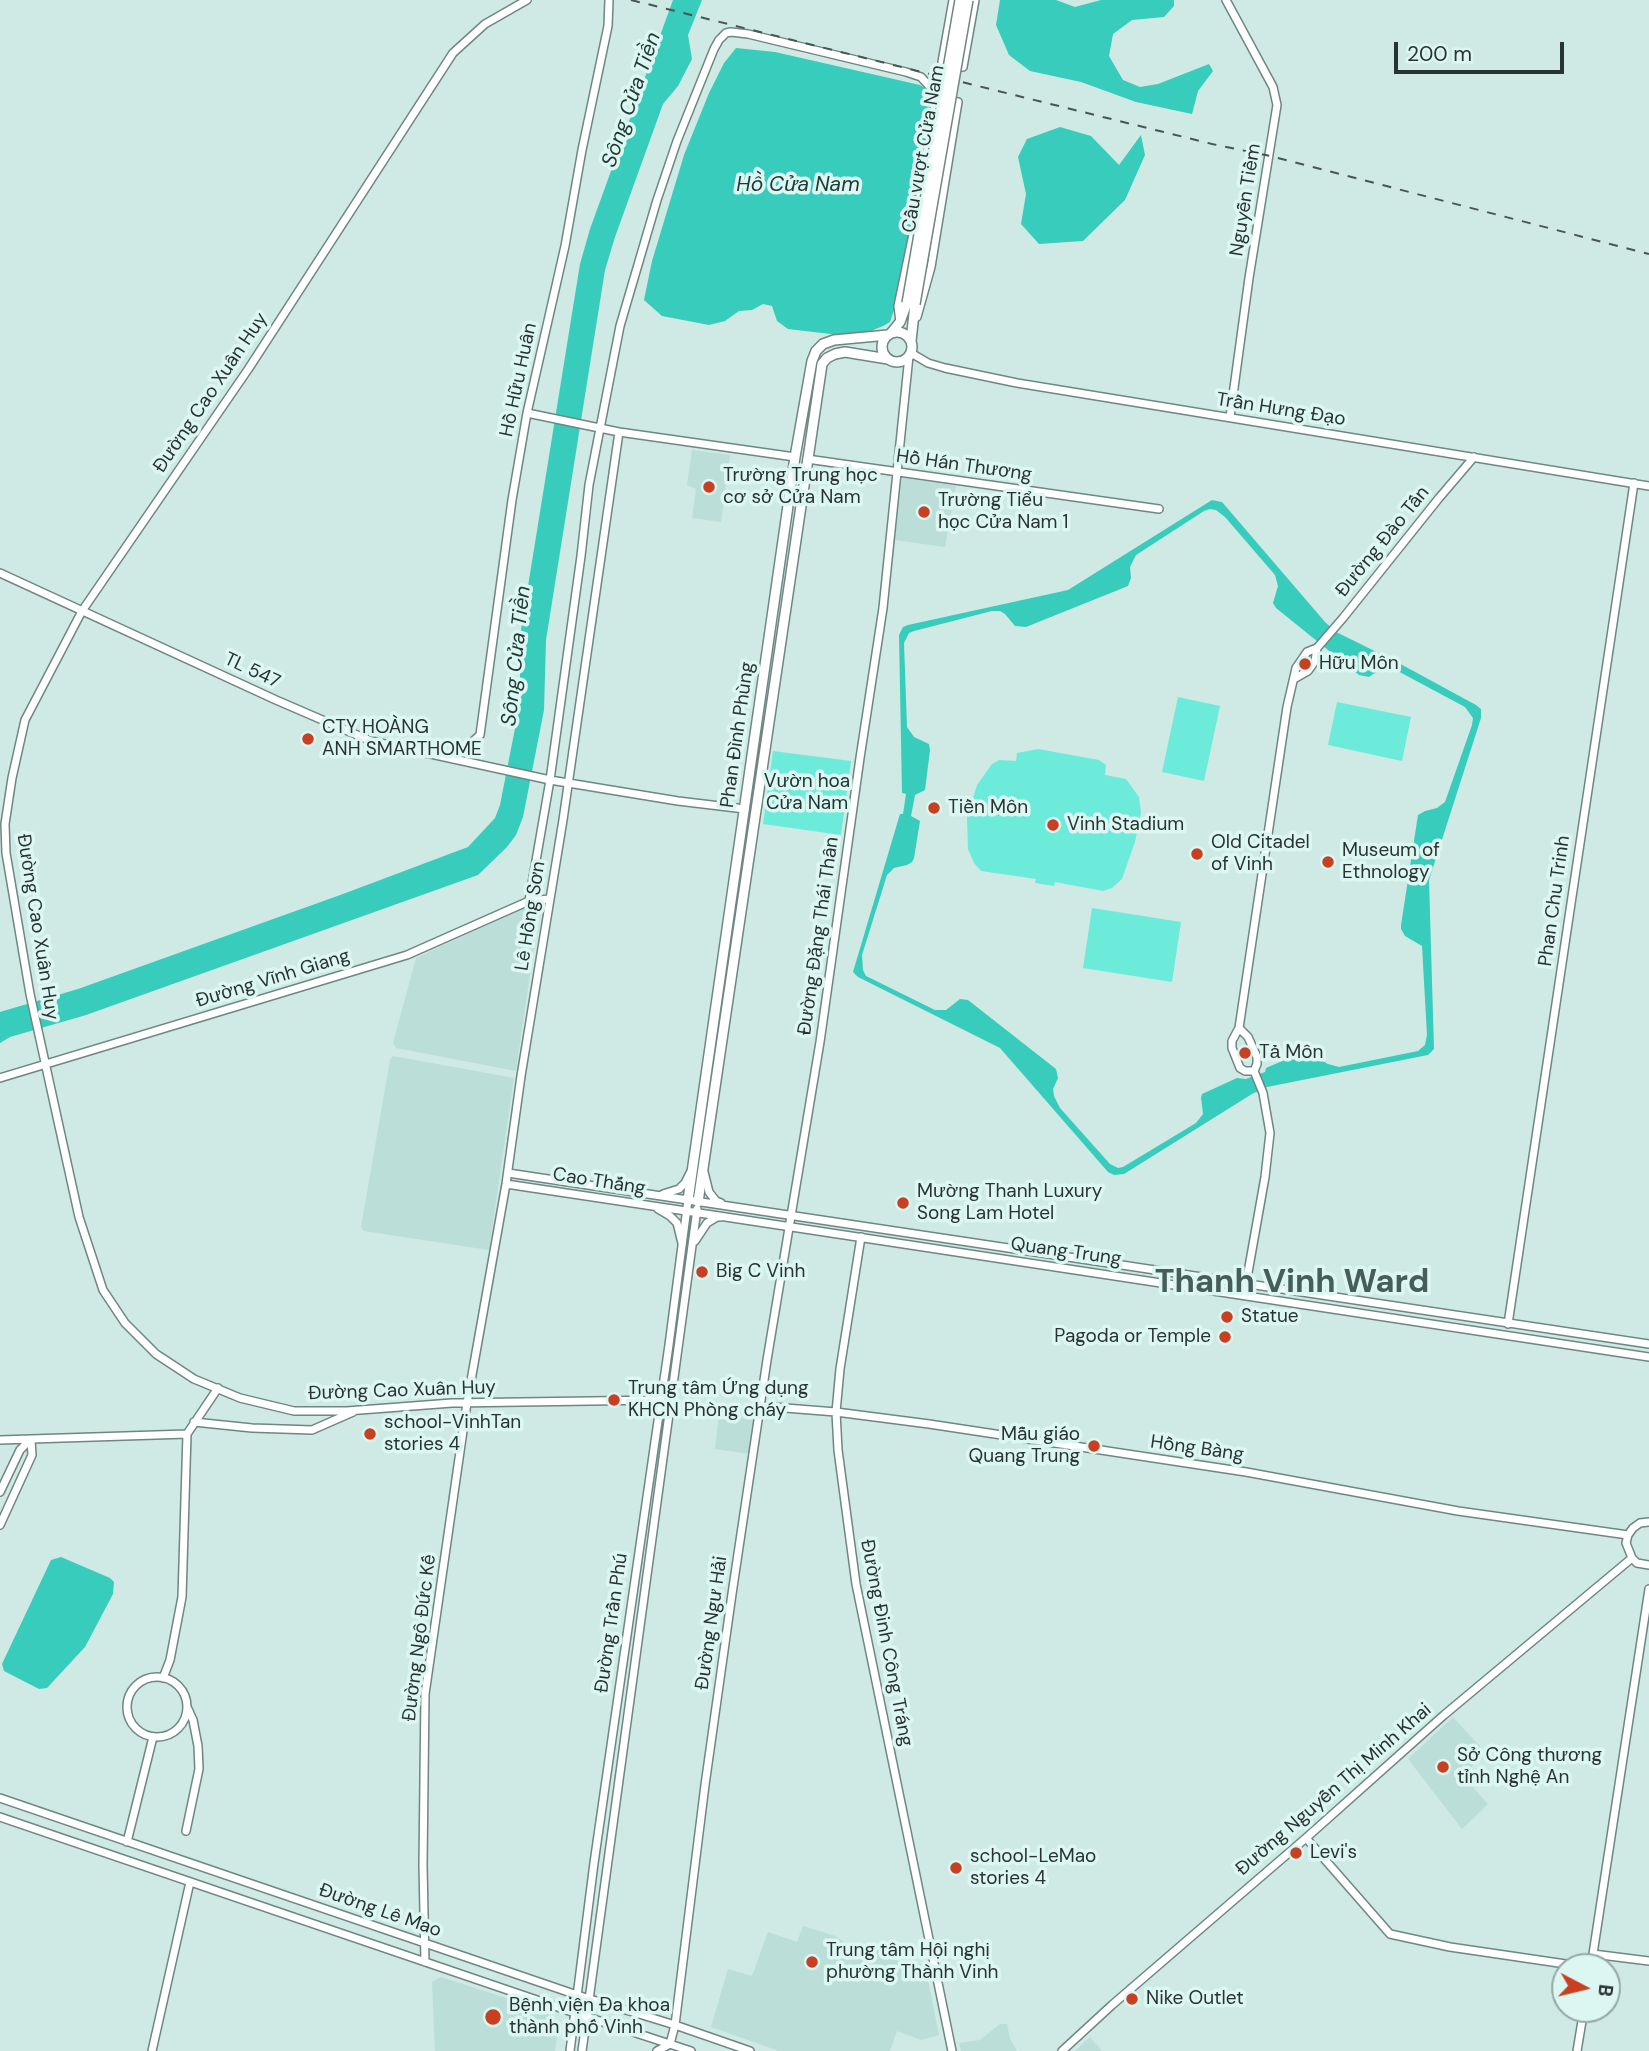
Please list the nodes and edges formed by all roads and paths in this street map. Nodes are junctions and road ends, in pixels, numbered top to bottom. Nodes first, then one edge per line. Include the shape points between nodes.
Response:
1 (527, 0) edge
2 (609, 0) edge
3 (953, 0) edge
4 (960, 0) edge
5 (968, 0) edge
6 (975, 0) edge
7 (1226, 0) edge
8 (936, 98) junction
9 (911, 304) junction
10 (900, 322) junction
11 (890, 334) junction
12 (912, 337) junction
13 (910, 355) junction
14 (888, 359) junction
15 (527, 413) junction
16 (1230, 417) junction
17 (597, 428) junction
18 (620, 432) junction
19 (795, 457) junction
20 (1474, 457) junction
21 (807, 459) junction
22 (897, 473) junction
23 (1634, 483) junction
24 (1649, 485) edge
25 (1159, 509) dead end
26 (0, 573) edge
27 (82, 611) junction
28 (1318, 647) junction
29 (767, 649) junction
30 (779, 650) junction
31 (1294, 679) junction
32 (453, 759) junction
33 (550, 780) junction
34 (568, 783) junction
35 (745, 809) junction
36 (742, 825) junction
37 (753, 827) junction
38 (549, 899) junction
39 (528, 901) junction
40 (734, 925) junction
41 (1238, 1028) junction
42 (46, 1065) junction
43 (1254, 1073) junction
44 (0, 1077) edge
45 (698, 1166) junction
46 (508, 1172) junction
47 (575, 1183) junction
48 (506, 1184) junction
49 (573, 1194) junction
50 (652, 1195) junction
51 (688, 1200) junction
52 (698, 1202) junction
53 (651, 1206) junction
54 (728, 1206) junction
55 (686, 1211) junction
56 (697, 1212) junction
57 (791, 1215) junction
58 (726, 1217) junction
59 (863, 1225) junction
60 (789, 1226) junction
61 (862, 1237) junction
62 (956, 1240) junction
63 (682, 1242) junction
64 (693, 1245) junction
65 (954, 1252) junction
66 (1154, 1269) junction
67 (1153, 1281) junction
68 (1247, 1284) junction
69 (676, 1290) junction
70 (685, 1292) junction
71 (1244, 1294) junction
72 (1508, 1324) junction
73 (1507, 1335) junction
74 (1649, 1344) edge
75 (669, 1345) junction
76 (678, 1346) junction
77 (1649, 1357) edge
78 (218, 1388) junction
79 (660, 1400) junction
80 (671, 1402) junction
81 (467, 1403) junction
82 (760, 1406) junction
83 (357, 1411) junction
84 (836, 1412) junction
85 (194, 1422) junction
86 (187, 1434) junction
87 (0, 1440) edge
88 (31, 1440) junction
89 (0, 1492) edge
90 (1649, 1522) edge
91 (0, 1525) edge
92 (1628, 1535) junction
93 (1632, 1558) junction
94 (1649, 1565) edge
95 (633, 1587) junction
96 (645, 1588) junction
97 (1649, 1589) edge
98 (163, 1678) junction
99 (616, 1702) junction
100 (629, 1703) junction
101 (187, 1705) junction
102 (153, 1737) junction
103 (604, 1790) junction
104 (617, 1792) junction
105 (0, 1798) edge
106 (0, 1817) edge
107 (186, 1831) dead end
108 (1306, 1838) junction
109 (127, 1842) junction
110 (190, 1882) junction
111 (424, 1943) junction
112 (1593, 1953) edge
113 (1621, 1958) edge
114 (1649, 1961) edge
115 (425, 1962) junction
116 (1551, 1962) edge
117 (576, 1995) junction
118 (589, 1999) junction
119 (575, 2013) junction
120 (587, 2017) junction
121 (1582, 2023) edge
122 (675, 2025) junction
123 (670, 2043) junction
124 (152, 2051) edge
125 (570, 2051) edge
126 (582, 2051) edge
127 (657, 2051) edge
128 (691, 2051) edge
129 (750, 2051) edge
130 (952, 2051) edge
131 (1062, 2051) edge
132 (1577, 2051) edge

1 - 27 street, Đường Cao Xuân Huy via 485,24 453,53 249,368
2 - 15 street, Hồ Hữu Huân via 608,26 565,246
3 - 6 street via 942,62 963,67
4 - 9 highway, Cầu vượt Cửa Nam, bridge
5 - 9 highway, Cầu vượt Cửa Nam, bridge
7 - 16 street, Nguyễn Tiềm via 1273,87 1277,105
8 - 10 street via 898,306
8 - 12 street via 958,102 931,267
8 - 17 street via 923,79 906,72 748,34 722,36 657,200 620,326
9 - 10 highway
9 - 12 highway
10 - 11 highway
11 - 12 highway
11 - 14 highway via 882,345
11 - 19 highway, Phan Đình Phùng via 834,340 816,351
12 - 13 highway
13 - 14 highway via 899,362
13 - 16 street, Trần Hưng Đạo via 944,368 1017,383
13 - 22 street, Đường Đặng Thái Thân
14 - 21 highway, Phan Đình Phùng via 845,352 827,358 822,365
15 - 17 street
15 - 32 street, Hồ Hữu Huân via 480,735
16 - 20 street, Trần Hưng Đạo
17 - 18 street
17 - 33 street
18 - 19 street
18 - 34 street, Lê Hồng Sơn
19 - 21 street, Hồ Hán Thương
19 - 29 highway, Phan Đình Phùng
20 - 23 street, Trần Hưng Đạo
20 - 28 street, Đường Đào Tấn
21 - 22 street, Hồ Hán Thương
21 - 30 highway, Phan Đình Phùng
22 - 25 street, Hồ Hán Thương
22 - 57 street, Đường Đặng Thái Thân via 883,608
23 - 24 street, Trần Hưng Đạo
23 - 72 street, Phan Chu Trinh
26 - 27 street, TL 547
27 - 32 street, TL 547 via 371,741
27 - 42 street, Đường Cao Xuân Huy via 25,720 5,824 6,853
28 - 31 street, Đường Đào Tấn via 1308,671
28 - 31 street, Đường Đào Tấn via 1300,660
29 - 30 street
29 - 35 highway, Phan Đình Phùng
30 - 37 highway, Phan Đình Phùng
31 - 41 street, Đường Đào Tấn
32 - 33 street, TL 547
33 - 34 street
33 - 39 street
34 - 35 street
34 - 38 street, Lê Hồng Sơn
35 - 36 highway, Phan Đình Phùng
36 - 37 street
36 - 40 highway, Phan Đình Phùng
37 - 40 highway, Phan Đình Phùng
38 - 39 street, Đường Vĩnh Giang
38 - 46 street, Lê Hồng Sơn
39 - 42 street, Đường Vĩnh Giang via 407,956
40 - 45 highway, Phan Đình Phùng
41 - 43 street, Đường Đào Tấn via 1257,1057
41 - 43 street, Đường Đào Tấn via 1232,1048 1240,1068
42 - 44 street, Đường Vĩnh Giang
42 - 78 street, Đường Cao Xuân Huy via 79,1217 103,1290 125,1323 156,1354 194,1379
43 - 68 street, Đường Đào Tấn via 1270,1133
45 - 50 street via 679,1189
45 - 51 highway, Phan Đình Phùng
45 - 52 highway, Phan Đình Phùng
45 - 54 street via 712,1197
46 - 47 street, Quang Trung
46 - 48 street, Lê Hồng Sơn
47 - 49 street
47 - 50 street, Quang Trung
48 - 49 street, Cao Thắng
48 - 81 street, Lê Hồng Sơn
49 - 53 street, Cao Thắng
50 - 51 street, Quang Trung
50 - 53 street
51 - 52 street, Quang Trung
51 - 55 street, Đường Trần Phú
52 - 54 street, Quang Trung
52 - 56 street, Đường Trần Phú
53 - 55 street, Cao Thắng
53 - 63 street via 677,1223
54 - 57 street, Quang Trung
55 - 56 street, Quang Trung
55 - 63 street, Đường Trần Phú
56 - 58 street, Quang Trung
56 - 64 street, Đường Trần Phú
57 - 59 street, Quang Trung
57 - 60 street, Đường Đặng Thái Thân
58 - 60 street, Quang Trung
58 - 64 street via 707,1223
59 - 61 street, Đường Đinh Công Tráng
59 - 62 street, Quang Trung
60 - 61 street, Quang Trung
60 - 82 street, Đường Ngư Hải
61 - 65 street, Quang Trung
61 - 84 street, Đường Đinh Công Tráng
62 - 65 street
62 - 66 street, Quang Trung
63 - 69 street, Đường Trần Phú
64 - 70 street, Đường Trần Phú
65 - 67 street, Quang Trung
66 - 67 street
66 - 68 street, Quang Trung
67 - 71 street, Quang Trung
68 - 71 street, Đường Đào Tấn
68 - 72 street, Quang Trung
69 - 70 street
69 - 75 street, Đường Trần Phú
70 - 76 street, Đường Trần Phú
71 - 73 street, Quang Trung
72 - 73 street, Phan Chu Trinh
72 - 74 street, Quang Trung
73 - 77 street, Quang Trung
75 - 76 street
75 - 79 street, Đường Trần Phú
76 - 80 street, Đường Trần Phú
78 - 83 street, Đường Cao Xuân Huy via 294,1410
78 - 85 street
79 - 80 street, Đường Cao Xuân Huy
79 - 81 street, Đường Cao Xuân Huy
79 - 95 street, Đường Trần Phú
80 - 96 street, Đường Trần Phú
81 - 83 street, Đường Cao Xuân Huy
81 - 111 street, Đường Ngô Đức Kế via 425,1694
82 - 84 street, Hồng Bàng
82 - 122 street, Đường Ngư Hải
83 - 85 street via 312,1430
84 - 92 street, Hồng Bàng via 1247,1472 1458,1511
84 - 130 street, Đường Đinh Công Tráng via 856,1584
85 - 86 street
86 - 88 street
86 - 98 street via 181,1597
87 - 88 street
88 - 89 street via 20,1450
88 - 91 street via 32,1455
90 - 92 street via 1640,1523
92 - 93 street
93 - 94 street
93 - 108 street, Đường Nguyễn Thị Minh Khai
95 - 96 street
95 - 99 street, Đường Trần Phú
96 - 100 street, Đường Trần Phú
97 - 112 street
98 - 101 street via 179,1688
98 - 102 street via 136,1687 128,1705 133,1724
99 - 100 street
99 - 103 street, Đường Trần Phú
100 - 104 street, Đường Trần Phú
101 - 102 street via 177,1730
101 - 107 street via 199,1769
102 - 109 street
103 - 104 street
103 - 117 street, Đường Trần Phú
104 - 118 street, Đường Trần Phú
105 - 109 street, Đường Lê Mao
106 - 110 street, Đường Lê Mao
108 - 116 street via 1390,1934
108 - 131 street, Đường Nguyễn Thị Minh Khai
109 - 111 street, Đường Lê Mao
110 - 115 street, Đường Lê Mao
110 - 124 street
111 - 115 street, Đường Ngô Đức Kế
111 - 117 street, Đường Lê Mao
113 - 114 street
115 - 119 street, Đường Lê Mao
117 - 118 street, Đường Lê Mao
117 - 119 street, Đường Trần Phú
118 - 120 street, Đường Trần Phú
118 - 122 street, Đường Lê Mao
119 - 120 street, Đường Lê Mao
119 - 125 street, Đường Trần Phú
120 - 123 street, Đường Lê Mao
120 - 126 street, Đường Trần Phú
121 - 132 street
122 - 123 street, Đường Ngư Hải
122 - 129 street, Đường Lê Mao
123 - 127 street
123 - 128 street, Đường Lê Mao

